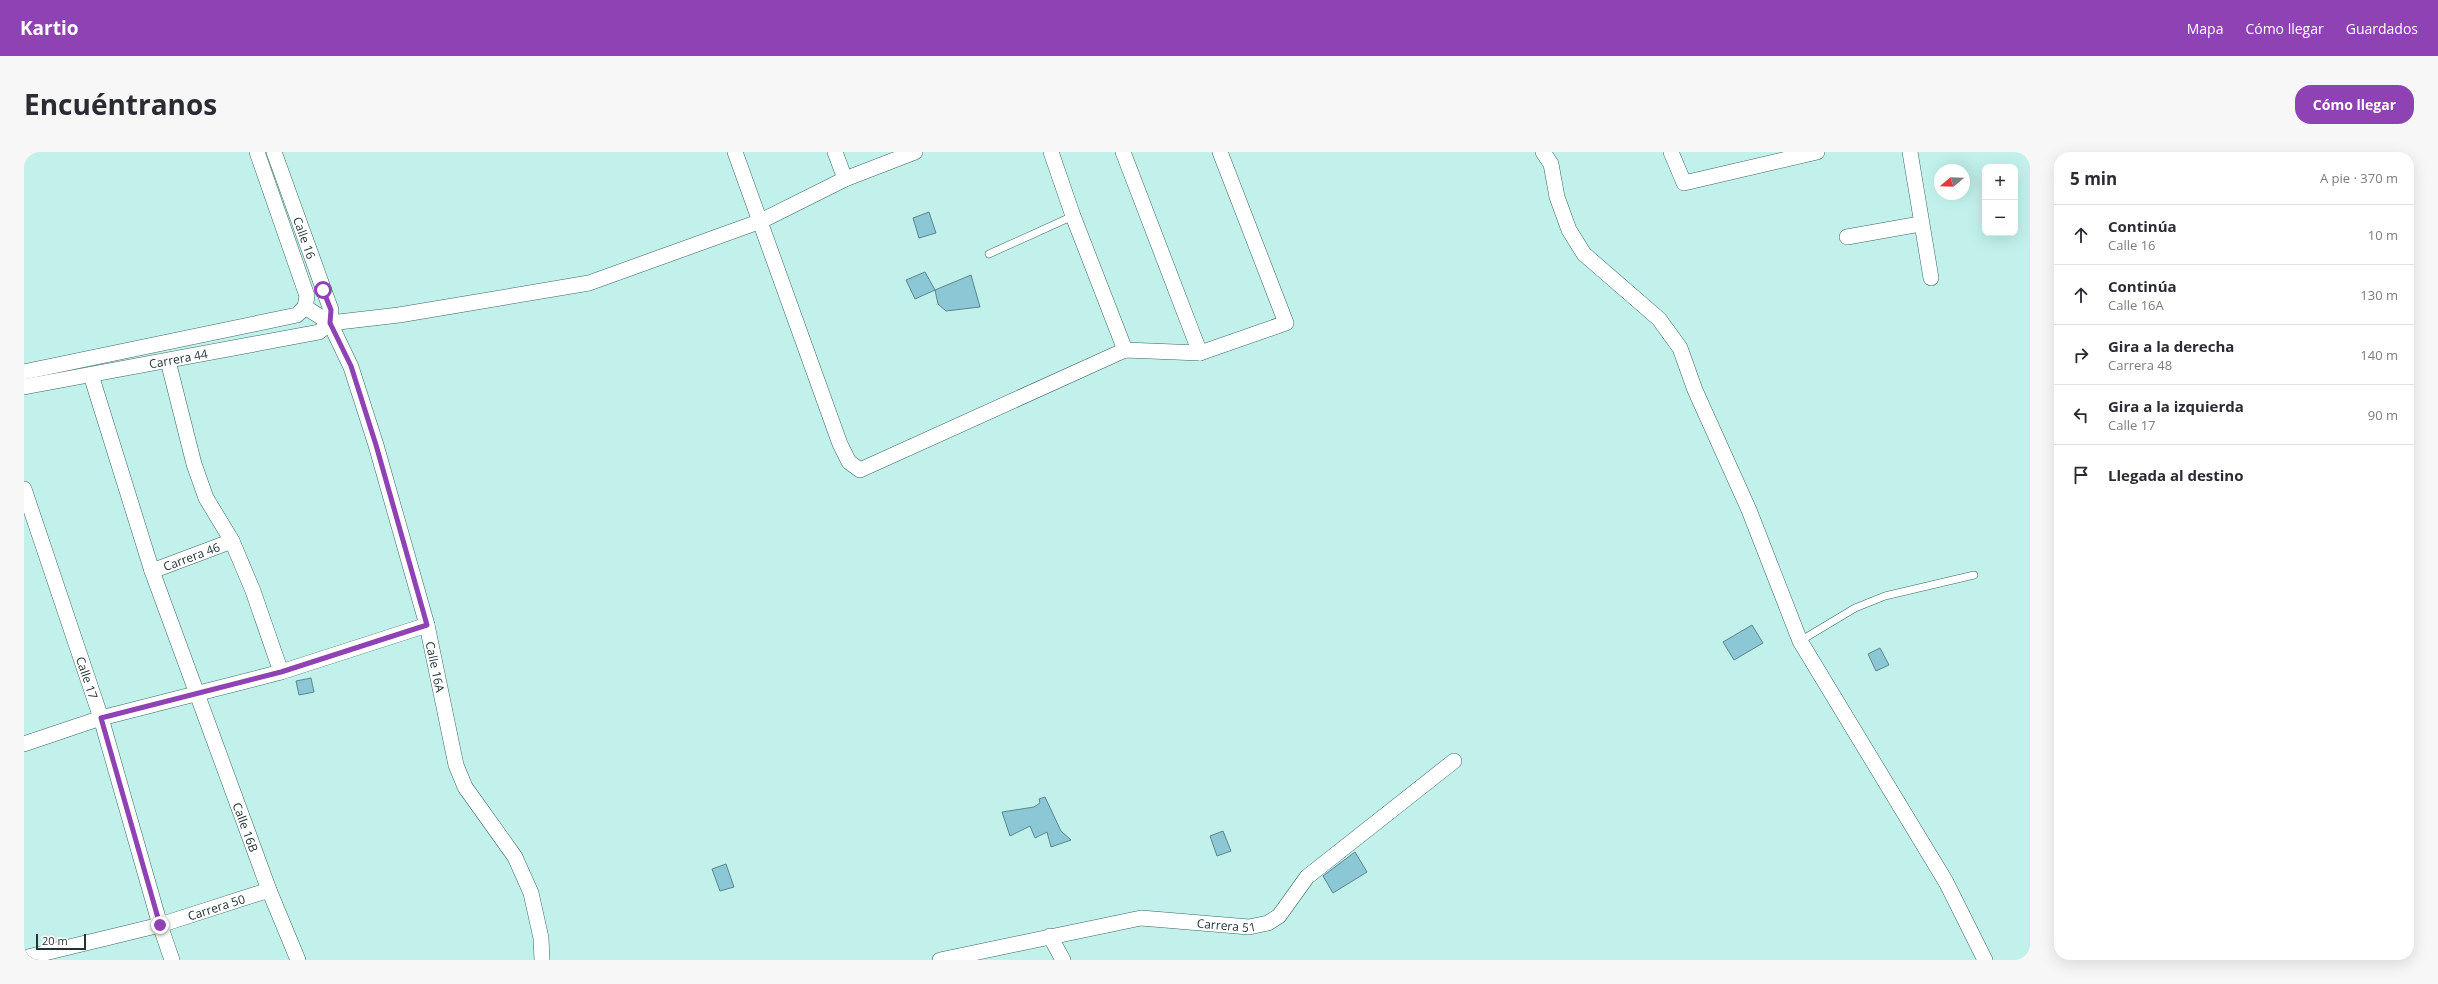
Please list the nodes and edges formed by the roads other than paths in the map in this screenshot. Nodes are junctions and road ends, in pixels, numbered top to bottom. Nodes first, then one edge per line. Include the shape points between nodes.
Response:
1 (257, 152) edge
2 (274, 152) edge
3 (735, 152) edge
4 (835, 152) edge
5 (915, 152) edge
6 (1051, 152) edge
7 (1123, 152) edge
8 (1220, 152) edge
9 (1543, 152) edge
10 (1671, 152) edge
11 (1817, 152) edge
12 (1910, 152) edge
13 (845, 179) junction
14 (1073, 216) junction
15 (761, 221) junction
16 (1920, 224) junction
17 (1847, 237) dead end
18 (989, 254) dead end
19 (1931, 278) dead end
20 (306, 307) junction
21 (330, 323) junction
22 (1126, 350) junction
23 (1200, 353) junction
24 (168, 361) junction
25 (24, 372) edge
26 (91, 375) junction
27 (24, 387) edge
28 (24, 490) edge
29 (232, 541) junction
30 (152, 572) junction
31 (1974, 576) dead end
32 (427, 625) junction
33 (1800, 641) junction
34 (281, 672) junction
35 (196, 694) junction
36 (101, 718) junction
37 (24, 744) edge
38 (1454, 761) dead end
39 (269, 890) junction
40 (160, 925) junction
41 (1050, 936) junction
42 (24, 958) edge
43 (172, 960) edge
44 (298, 960) edge
45 (542, 960) edge
46 (940, 960) edge
47 (1063, 960) edge
48 (1986, 960) edge

1 - 20 street, Calle 16 via 307,296
2 - 21 street, Calle 16 via 331,310
3 - 15 street
4 - 13 street
5 - 13 street
6 - 14 street
7 - 23 street
8 - 23 street via 1286,323
9 - 33 street via 1551,164 1557,197 1569,230 1584,254 1659,319 1680,348 1694,390 1749,510
10 - 11 street via 1684,183
12 - 16 street
13 - 15 street
14 - 18 lane
14 - 22 street
15 - 21 street via 589,283 399,315
15 - 22 street via 840,444 849,462 860,470
16 - 17 street
16 - 19 street
20 - 21 street
20 - 25 street, Carrera 44 via 297,315
21 - 24 street, Carrera 44 via 319,332
21 - 32 street, Calle 16A via 351,366
22 - 23 street
24 - 26 street, Carrera 44
24 - 29 street via 194,464 206,498
26 - 27 street, Carrera 44
26 - 30 street, Calle 16B
28 - 36 street, Calle 17
29 - 30 street, Carrera 46
29 - 34 street via 253,591
30 - 35 street, Calle 16B
31 - 33 lane via 1885,596 1855,608
32 - 34 street
32 - 45 street, Calle 16A via 456,764 465,787 515,857 531,893 541,938
33 - 48 street via 1946,882
34 - 35 street
35 - 36 street
35 - 39 street, Calle 16B
36 - 37 street
36 - 40 street, Calle 17
38 - 41 street, Carrera 51 via 1307,877 1279,916 1268,923 1249,927 1141,918
39 - 40 street, Carrera 50
39 - 44 street, Calle 16B
40 - 42 street, Carrera 50
40 - 43 street, Calle 17
41 - 46 street, Carrera 51
41 - 47 street

